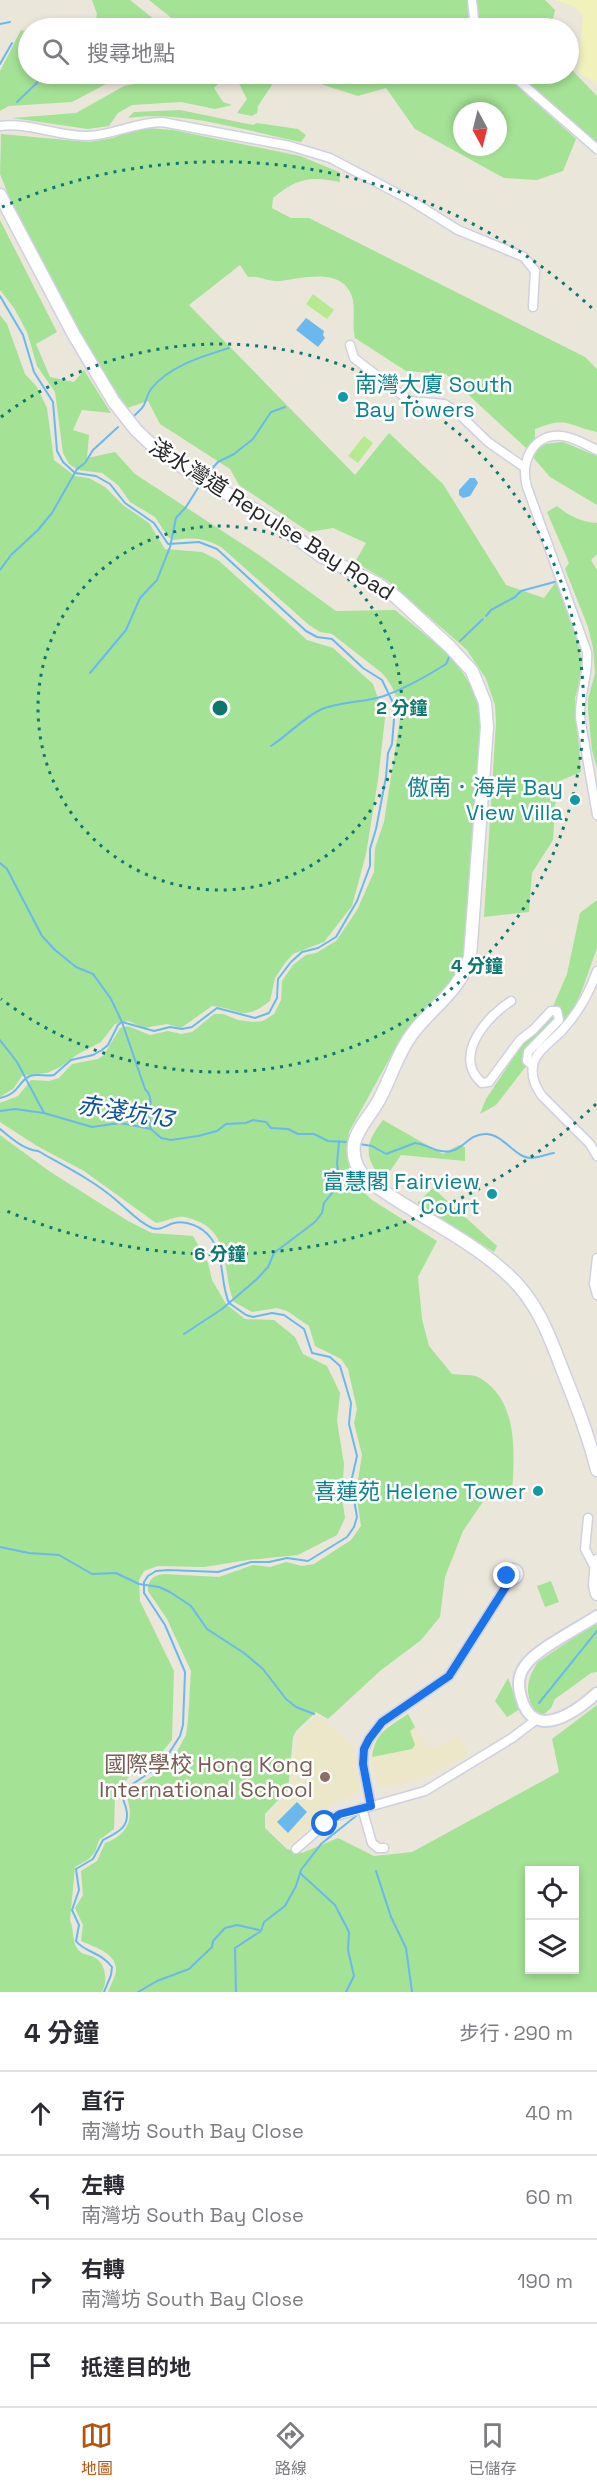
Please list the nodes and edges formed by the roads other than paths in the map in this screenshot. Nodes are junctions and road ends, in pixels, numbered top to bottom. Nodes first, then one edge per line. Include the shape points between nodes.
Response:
1 (472, 0) edge
2 (474, 18) edge
3 (522, 84) edge
4 (0, 126) edge
5 (597, 149) edge
6 (0, 195) edge
7 (533, 307) dead end
8 (350, 345) dead end
9 (597, 450) edge
10 (524, 467) junction
11 (597, 815) edge
12 (597, 971) edge
13 (511, 1001) dead end
14 (533, 1066) junction
15 (597, 1156) edge
16 (597, 1258) edge
17 (597, 1295) edge
18 (597, 1470) edge
19 (588, 1518) dead end
20 (597, 1568) edge
21 (510, 1580) dead end
22 (597, 1594) edge
23 (597, 1616) edge
24 (597, 1693) edge
25 (537, 1719) junction
26 (367, 1807) junction
27 (384, 1848) dead end
28 (296, 1849) dead end

1 - 2 street
3 - 5 street
4 - 7 street via 27,125 87,136 140,123 162,122 317,154 410,200 458,230 524,257 535,271
6 - 18 main road, 淺水灣道 Repulse Bay Road via 80,345 114,402 141,435 169,459 321,556 390,593 460,656 478,683 487,727 470,957 458,984 418,1026 400,1053 356,1139 354,1158 360,1173 369,1181 487,1258 527,1296 554,1349 586,1430
8 - 10 street via 354,358 411,400 444,405 457,412 488,442
9 - 10 street via 568,437 549,437 532,448
10 - 11 street via 527,487 587,652 588,671 580,717
12 - 14 street via 576,1013 538,1053
13 - 14 street via 482,1028 472,1050 470,1068 482,1083 489,1082 520,1040 550,1011 557,1011 560,1020 528,1052 527,1061
14 - 15 street via 536,1088
16 - 17 street
19 - 20 street via 585,1549
20 - 22 main road
21 - 26 street via 449,1676 382,1722 369,1739 363,1764
23 - 25 street via 532,1658 523,1669 520,1694 527,1712
24 - 25 street via 566,1716
25 - 26 street via 513,1738 425,1791
26 - 27 street via 372,1843
26 - 28 street via 333,1817

